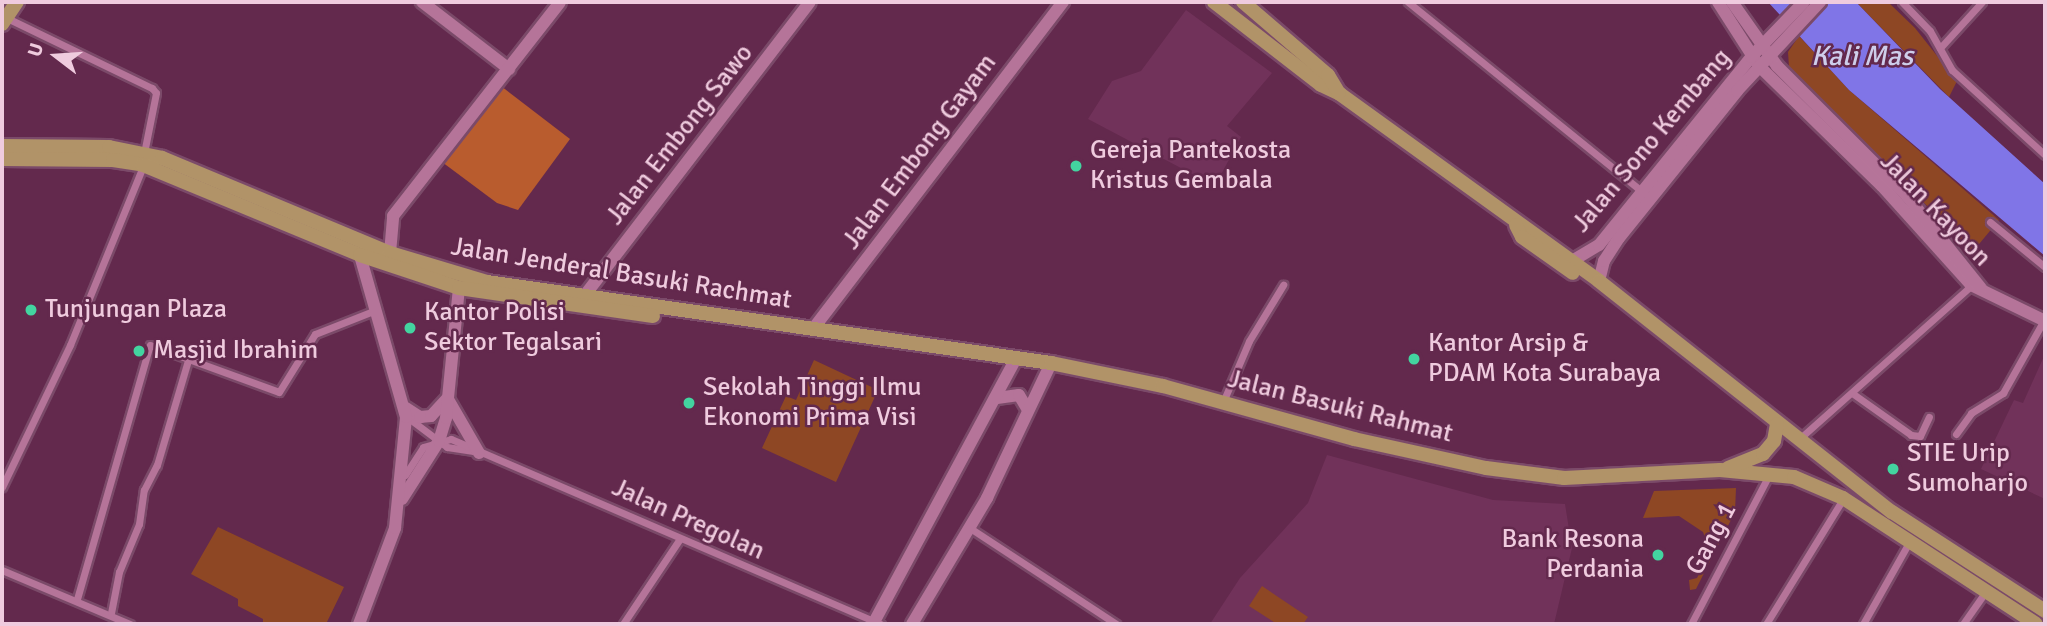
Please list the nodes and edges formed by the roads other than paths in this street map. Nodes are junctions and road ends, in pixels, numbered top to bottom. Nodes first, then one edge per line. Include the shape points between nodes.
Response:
1 (17, 2) edge
2 (422, 2) edge
3 (560, 2) edge
4 (810, 2) edge
5 (1063, 2) edge
6 (1214, 2) edge
7 (1243, 2) edge
8 (1408, 2) edge
9 (1718, 2) edge
10 (1732, 2) edge
11 (1804, 2) edge
12 (1820, 2) edge
13 (1902, 2) edge
14 (1982, 2) edge
15 (4, 20) edge
16 (1783, 30) junction
17 (1940, 48) junction
18 (1766, 49) junction
19 (1755, 61) junction
20 (509, 69) junction
21 (1340, 94) junction
22 (2, 146) edge
23 (2045, 155) edge
24 (2, 159) edge
25 (144, 159) junction
26 (1643, 192) junction
27 (1990, 222) dead end
28 (1516, 225) junction
29 (390, 253) junction
30 (360, 256) junction
31 (1572, 261) junction
32 (2045, 267) edge
33 (1599, 281) junction
34 (1283, 285) dead end
35 (1977, 285) junction
36 (459, 288) junction
37 (585, 295) junction
38 (373, 310) junction
39 (2045, 321) edge
40 (813, 330) junction
41 (189, 357) junction
42 (1000, 358) junction
43 (1016, 358) junction
44 (1051, 363) junction
45 (1718, 379) junction
46 (1852, 393) junction
47 (449, 398) junction
48 (997, 398) junction
49 (1223, 403) junction
50 (1028, 410) junction
51 (406, 412) junction
52 (1929, 417) dead end
53 (1777, 424) junction
54 (1956, 434) dead end
55 (1798, 440) junction
56 (443, 444) junction
57 (479, 453) junction
58 (1720, 470) junction
59 (1770, 473) junction
60 (2, 487) edge
61 (1843, 498) junction
62 (400, 503) junction
63 (970, 528) junction
64 (679, 540) junction
65 (1908, 544) junction
66 (2, 570) edge
67 (1984, 594) junction
68 (77, 600) junction
69 (2045, 611) edge
70 (111, 613) junction
71 (1102, 620) edge
72 (876, 623) edge
73 (130, 624) edge
74 (359, 624) edge
75 (623, 624) edge
76 (912, 624) edge
77 (1116, 624) edge
78 (1691, 624) edge
79 (1766, 624) edge
80 (1863, 624) edge
81 (1963, 624) edge
82 (2035, 624) edge

1 - 15 main road
2 - 20 street
3 - 20 street
4 - 37 street, Jalan Embong Sawo
5 - 40 street, Jalan Embong Gayam
6 - 21 main road via 1321,85
7 - 21 main road via 1328,75
8 - 26 street
9 - 19 street, Jalan Kayoon
10 - 18 street, Jalan Kayoon
11 - 16 street
12 - 16 street
13 - 17 street
14 - 17 street
15 - 25 street via 152,88 156,93
16 - 18 street, Jalan Sono Kembang
17 - 23 street via 1952,70
18 - 19 street, Jalan Sono Kembang
18 - 35 street, Jalan Kayoon via 1907,196
19 - 26 street, Jalan Sono Kembang
19 - 33 street, Jalan Sono Kembang via 1608,252
19 - 35 street, Jalan Kayoon
20 - 29 street via 393,216
21 - 28 main road
22 - 25 main road, Jalan Jenderal Basuki Rachmat via 109,147
24 - 25 main road, Jalan Jenderal Basuki Rachmat
25 - 29 main road, Jalan Jenderal Basuki Rachmat via 198,171
25 - 30 main road, Jalan Jenderal Basuki Rachmat
25 - 60 street via 70,345
26 - 31 street, Jalan Sono Kembang via 1599,245
27 - 32 street
28 - 31 main road via 1528,228
28 - 45 main road via 1522,237 1710,379
29 - 37 main road, Jalan Jenderal Basuki Rachmat via 487,282
30 - 36 main road, Jalan Jenderal Basuki Rachmat
30 - 38 street
31 - 33 main road
33 - 45 main road
34 - 49 street via 1249,341
35 - 39 street
35 - 46 street
36 - 42 main road, Jalan Jenderal Basuki Rachmat via 744,329
36 - 47 street
37 - 40 main road, Jalan Jenderal Basuki Rachmat
38 - 41 street via 315,334 279,392
38 - 51 street
39 - 54 street via 2003,393 1977,408
40 - 42 main road, Jalan Jenderal Basuki Rachmat
41 - 68 street via 153,344 149,348
41 - 70 street via 157,465 144,490 139,524 122,561
42 - 43 main road, Jalan Jenderal Basuki Rachmat
43 - 44 main road, Jalan Basuki Rahmat
43 - 48 street
44 - 49 main road, Jalan Basuki Rahmat
44 - 50 street
45 - 53 main road
46 - 52 street via 1911,435 1920,436
46 - 55 street
47 - 51 street via 431,416
47 - 56 street
47 - 57 street
48 - 50 street via 1019,395
48 - 72 street
49 - 58 main road, Jalan Basuki Rahmat via 1496,470 1564,478
50 - 63 street
51 - 56 street, Jalan Pregolan
51 - 62 street
53 - 55 main road
53 - 58 main road via 1774,441 1763,454
55 - 69 main road via 1929,538
56 - 57 street, Jalan Pregolan via 451,439
56 - 62 street via 430,454
56 - 62 street via 412,459
57 - 64 street, Jalan Pregolan
58 - 59 main road
59 - 61 main road via 1808,481
59 - 78 street, Gang 1
61 - 65 main road
61 - 79 street
62 - 74 street via 391,545
63 - 71 street
63 - 76 street
64 - 72 street, Jalan Pregolan
64 - 75 street
65 - 67 main road
65 - 80 street
66 - 68 street
67 - 81 street
67 - 82 main road
68 - 70 street
70 - 73 street
71 - 77 street

